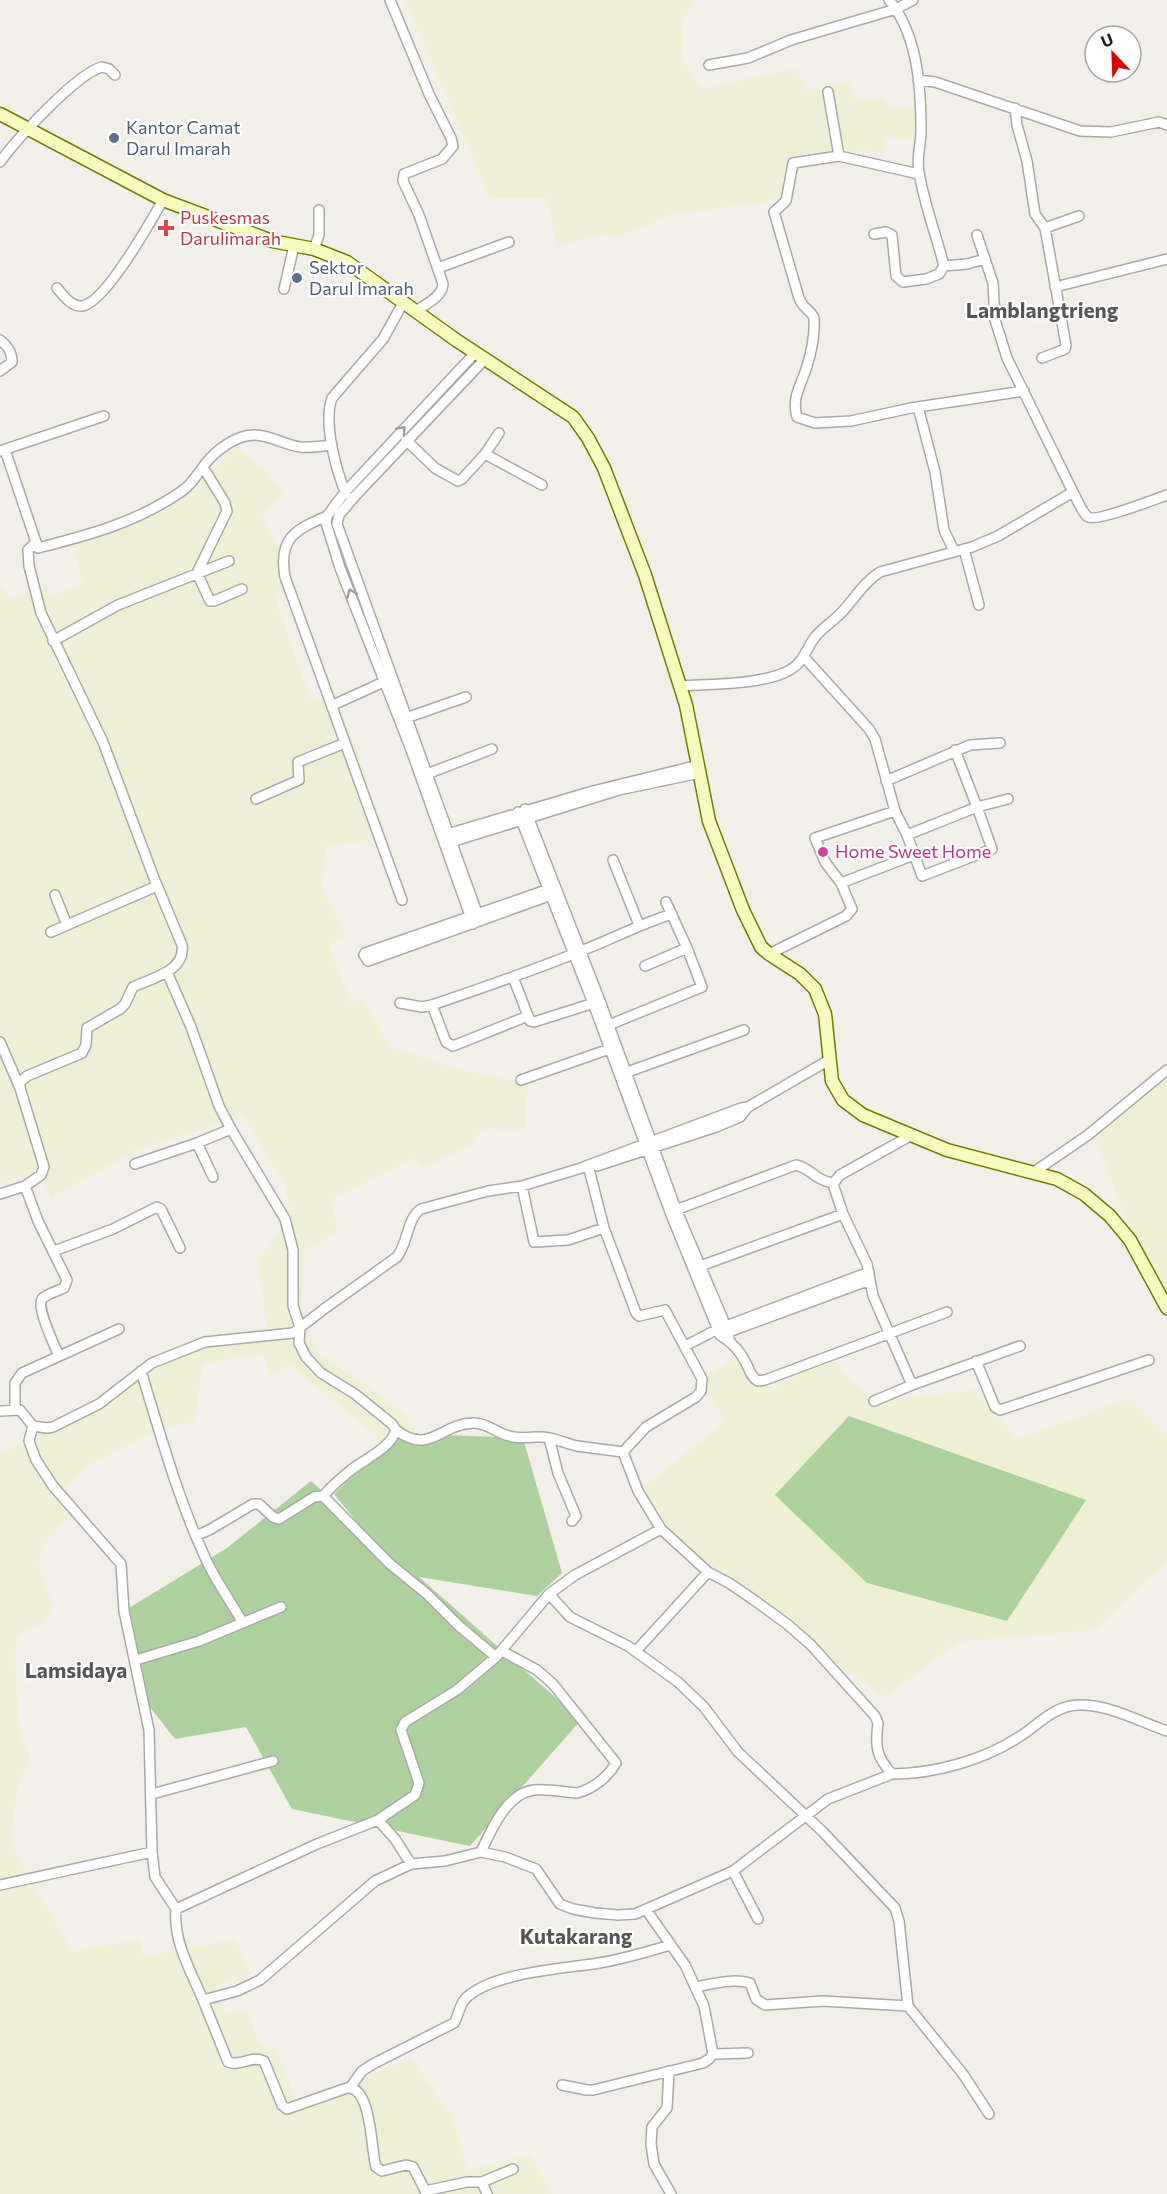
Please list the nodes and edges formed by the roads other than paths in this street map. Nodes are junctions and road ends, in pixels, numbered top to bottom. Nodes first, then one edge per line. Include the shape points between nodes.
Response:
1 (390, 0) edge
2 (889, 0) edge
3 (913, 0) edge
4 (896, 9) junction
5 (709, 65) dead end
6 (115, 75) dead end
7 (918, 80) junction
8 (828, 92) dead end
9 (1015, 108) junction
10 (0, 114) edge
11 (1167, 125) edge
12 (29, 129) junction
13 (839, 156) junction
14 (0, 162) edge
15 (919, 174) junction
16 (163, 200) junction
17 (319, 210) dead end
18 (1079, 216) dead end
19 (1045, 228) junction
20 (874, 234) dead end
21 (977, 235) dead end
22 (509, 242) dead end
23 (294, 246) junction
24 (314, 249) junction
25 (985, 259) junction
26 (1167, 259) edge
27 (944, 266) junction
28 (438, 268) junction
29 (1055, 287) junction
30 (57, 288) dead end
31 (284, 289) dead end
32 (403, 303) junction
33 (416, 311) junction
34 (0, 339) edge
35 (480, 356) junction
36 (1042, 358) dead end
37 (0, 371) edge
38 (1024, 391) junction
39 (918, 407) junction
40 (104, 416) dead end
41 (499, 433) dead end
42 (406, 440) junction
43 (332, 445) junction
44 (2, 451) edge
45 (485, 454) junction
46 (203, 466) junction
47 (542, 485) dead end
48 (345, 492) junction
49 (1073, 492) junction
50 (1167, 495) edge
51 (350, 502) junction
52 (327, 516) junction
53 (38, 548) junction
54 (959, 550) junction
55 (229, 561) dead end
56 (197, 573) junction
57 (242, 589) dead end
58 (979, 605) dead end
59 (53, 641) junction
60 (804, 657) junction
61 (388, 680) junction
62 (680, 686) junction
63 (466, 697) dead end
64 (333, 705) junction
65 (406, 718) junction
66 (345, 743) junction
67 (1000, 743) dead end
68 (492, 750) dead end
69 (955, 750) junction
70 (699, 769) junction
71 (426, 774) junction
72 (886, 781) junction
73 (256, 799) dead end
74 (1008, 799) dead end
75 (977, 807) junction
76 (895, 811) junction
77 (523, 814) junction
78 (907, 835) junction
79 (446, 839) junction
80 (914, 855) junction
81 (613, 860) dead end
82 (841, 884) junction
83 (157, 886) junction
84 (553, 891) junction
85 (55, 895) dead end
86 (402, 900) dead end
87 (666, 902) dead end
88 (672, 914) junction
89 (475, 918) junction
90 (67, 925) junction
91 (639, 925) junction
92 (51, 932) dead end
93 (687, 948) junction
94 (577, 953) junction
95 (769, 954) junction
96 (645, 966) dead end
97 (167, 972) junction
98 (513, 977) junction
99 (596, 1002) junction
100 (400, 1003) dead end
101 (432, 1005) junction
102 (528, 1016) junction
103 (605, 1026) junction
104 (744, 1030) dead end
105 (0, 1042) edge
106 (613, 1048) junction
107 (829, 1060) junction
108 (1167, 1070) edge
109 (622, 1074) junction
110 (521, 1080) dead end
111 (20, 1088) junction
112 (231, 1129) junction
113 (910, 1136) junction
114 (197, 1143) junction
115 (649, 1146) junction
116 (135, 1164) dead end
117 (588, 1165) junction
118 (1034, 1172) junction
119 (213, 1177) dead end
120 (833, 1183) junction
121 (25, 1186) junction
122 (522, 1186) junction
123 (0, 1194) edge
124 (673, 1210) junction
125 (843, 1214) junction
126 (604, 1228) junction
127 (180, 1248) dead end
128 (54, 1251) junction
129 (697, 1268) junction
130 (870, 1276) junction
131 (1167, 1308) edge
132 (947, 1312) dead end
133 (300, 1327) junction
134 (119, 1329) dead end
135 (724, 1333) junction
136 (888, 1334) junction
137 (684, 1346) junction
138 (1020, 1346) dead end
139 (59, 1356) junction
140 (1149, 1360) dead end
141 (976, 1361) junction
142 (141, 1371) junction
143 (912, 1385) junction
144 (874, 1401) dead end
145 (20, 1410) junction
146 (0, 1411) edge
147 (33, 1426) junction
148 (396, 1430) junction
149 (549, 1438) junction
150 (623, 1452) junction
151 (323, 1496) junction
152 (572, 1521) dead end
153 (661, 1529) junction
154 (196, 1536) junction
155 (708, 1572) junction
156 (549, 1594) junction
157 (280, 1607) dead end
158 (243, 1623) junction
159 (636, 1652) junction
160 (499, 1654) junction
161 (136, 1660) junction
162 (1167, 1731) edge
163 (273, 1761) dead end
164 (892, 1774) junction
165 (152, 1794) junction
166 (805, 1816) junction
167 (378, 1820) junction
168 (152, 1852) junction
169 (481, 1852) junction
170 (411, 1864) junction
171 (733, 1871) junction
172 (0, 1885) edge
173 (176, 1909) junction
174 (646, 1911) junction
175 (758, 1918) dead end
176 (670, 1945) junction
177 (695, 1987) junction
178 (203, 2000) junction
179 (908, 2006) junction
180 (748, 2053) dead end
181 (713, 2054) junction
182 (669, 2071) junction
183 (562, 2085) dead end
184 (350, 2088) junction
185 (989, 2114) dead end
186 (513, 2169) dead end
187 (482, 2182) junction
188 (426, 2192) edge
189 (487, 2194) edge
190 (671, 2194) edge

1 - 28 street via 453,146 442,159 404,174 403,181
2 - 4 street
3 - 4 street
4 - 5 street via 791,40 748,58
4 - 7 street via 912,46
6 - 12 street via 102,67 85,74
7 - 9 street
7 - 15 street
8 - 13 street
9 - 11 street via 1088,132 1111,132 1159,122
9 - 19 street via 1035,214
10 - 12 main road
12 - 14 street
12 - 16 main road
13 - 15 street
13 - 39 street via 793,163 786,201 774,212 799,298 814,318 812,350 796,396 797,417 815,423 851,421
15 - 27 street
16 - 23 main road
16 - 30 street via 111,281 89,303 74,305
17 - 24 street via 319,235
18 - 19 street
19 - 29 street
20 - 27 street via 886,232 892,236 896,276 903,282 939,274
21 - 25 street
22 - 28 street
23 - 24 main road
23 - 31 street
24 - 32 main road via 347,262
25 - 27 street
25 - 38 street via 993,283 995,320 1007,358
26 - 29 street
28 - 33 street via 443,291
29 - 36 street via 1066,345 1065,350
32 - 33 main road
32 - 43 street via 383,339 332,398
33 - 35 main road
34 - 37 street via 8,347 12,362
35 - 42 street
48 -> 35 street
35 - 62 main road via 573,417 588,438 629,530
38 - 39 street
38 - 49 street
39 - 54 street via 935,472 944,531
40 - 44 street
41 - 45 street
42 - 45 street via 435,468 458,481
42 - 51 street
43 - 46 street via 300,447 258,435 244,436 221,449
43 - 48 street
44 - 53 street
45 - 47 street
46 - 53 street via 183,490 137,518
46 - 56 street via 227,511
48 - 51 street
48 - 52 street
49 - 50 street via 1087,516 1093,518
49 - 54 street via 999,536
51 - 61 street via 337,524
61 -> 52 street via 340,568
52 - 64 street via 292,535 284,550 283,563
53 - 59 street via 33,545 28,550 29,566
54 - 58 street
54 - 60 street via 893,567 868,579 814,639
55 - 56 street
56 - 57 street via 210,601
56 - 59 street via 118,605
59 - 83 street via 103,742
60 - 62 street via 791,670 768,677
60 - 72 street via 869,729
61 - 64 street
61 - 65 street
61 - 79 street
62 - 70 main road
63 - 65 street
64 - 66 street
65 - 71 street
66 - 73 street via 298,762 299,780
66 - 86 street
67 - 69 street
68 - 71 street
69 - 72 street
69 - 75 street
70 - 77 street
70 - 95 main road via 709,821 725,865 761,947
71 - 79 street
72 - 76 street
74 - 75 street
75 - 78 street
75 - 80 street via 992,849 922,876
76 - 78 street
76 - 82 street via 815,838 825,862
77 - 79 street
77 - 84 street
78 - 80 street
79 - 89 street
80 - 82 street
81 - 91 street
82 - 95 street via 852,909 846,916
83 - 90 street
83 - 97 street via 183,953
84 - 89 street
84 - 94 street
85 - 90 street
87 - 88 street
88 - 91 street
88 - 93 street
89 - 89 street via 368,961 364,955 365,953
90 - 92 street
91 - 94 street
93 - 96 street
93 - 103 street via 702,987
94 - 98 street
94 - 99 street
95 - 107 main road via 815,989 825,1014
97 - 111 street via 133,987 120,1009 91,1024 82,1053 27,1076 21,1080
97 - 112 street
98 - 101 street
98 - 102 street
99 - 102 street via 534,1022
99 - 103 street
100 - 101 street
101 - 102 street via 446,1042 453,1046
103 - 106 street
104 - 109 street
105 - 111 street
106 - 109 street
106 - 110 street
107 - 113 main road via 832,1081 843,1100 863,1115
107 - 115 street via 748,1107
108 - 118 street via 1088,1135
109 - 115 street
111 - 121 street via 44,1167 41,1175
112 - 114 street
112 - 133 street via 285,1219 293,1250 293,1306
113 - 118 main road via 946,1150
113 - 120 street via 840,1175
114 - 116 street
114 - 119 street
115 - 117 street
115 - 124 street
117 - 122 street
117 - 126 street
118 - 131 main road via 1084,1194 1110,1216 1130,1240
120 - 124 street via 822,1181 796,1165
120 - 125 street
121 - 123 street
121 - 128 street
122 - 126 street via 534,1242 568,1240
122 - 133 street via 421,1209 415,1213 397,1257
124 - 129 street
125 - 129 street
125 - 130 street
126 - 137 street via 636,1313 639,1316 665,1310
127 - 128 street via 157,1208
128 - 139 street via 66,1284 40,1303
129 - 135 street
130 - 135 street
130 - 136 street via 873,1296
132 - 136 street
133 - 142 street via 290,1334 205,1342
133 - 148 street via 299,1343 313,1365 356,1394
134 - 139 street
135 - 136 street via 758,1381
135 - 137 street
136 - 143 street
137 - 150 street via 702,1379 701,1391 646,1427
138 - 141 street
139 - 145 street via 18,1377 15,1410
140 - 141 street via 1000,1410 995,1407
141 - 143 street
142 - 147 street via 99,1404 69,1420 47,1428
142 - 154 street
143 - 144 street
145 - 146 street
145 - 147 street
147 - 161 street via 29,1441 40,1467 121,1564 124,1611
148 - 149 street via 406,1438 421,1441 474,1423 508,1436
148 - 151 street via 381,1449
149 - 150 street
149 - 152 street via 576,1516
150 - 153 street via 638,1491
151 - 154 street via 314,1497 279,1519 253,1504
151 - 160 street via 459,1626
153 - 155 street
153 - 156 street via 575,1575
154 - 158 street
155 - 159 street
155 - 164 street via 729,1582 812,1645 875,1716 876,1747
156 - 159 street via 570,1617
156 - 160 street
157 - 158 street
158 - 161 street
159 - 166 street via 678,1682 704,1707 738,1752
160 - 167 street via 457,1690 402,1726 418,1790
160 - 169 street via 537,1670 553,1684 616,1763 584,1792 533,1790 520,1794 507,1806
161 - 165 street via 149,1730
162 - 164 street via 1117,1712 1079,1704 1055,1712 993,1752 932,1770
163 - 165 street
164 - 166 street via 828,1799
165 - 168 street
166 - 171 street
166 - 179 street via 895,1908
167 - 170 street
167 - 173 street
168 - 172 street
168 - 173 street via 155,1877
169 - 170 street
169 - 174 street via 536,1869 560,1904 573,1909 618,1916
170 - 178 street via 375,1881 260,1980
171 - 174 street
171 - 175 street
173 - 178 street via 176,1932
174 - 176 street
176 - 177 street
176 - 184 street via 635,1956 532,1972 482,1989 465,1999 454,2023 373,2064 362,2071
177 - 179 street via 730,1981 750,1983 756,1999 765,2005 824,2001
177 - 181 street via 704,2006
178 - 184 street via 228,2062 257,2058 264,2061 287,2109
179 - 185 street via 963,2074
180 - 181 street
181 - 182 street via 703,2063
182 - 183 street via 594,2090
182 - 190 street via 667,2108 652,2127 651,2144 654,2164
184 - 188 street via 367,2110 376,2167 382,2171 413,2166
186 - 187 street
187 - 188 street
187 - 189 street

